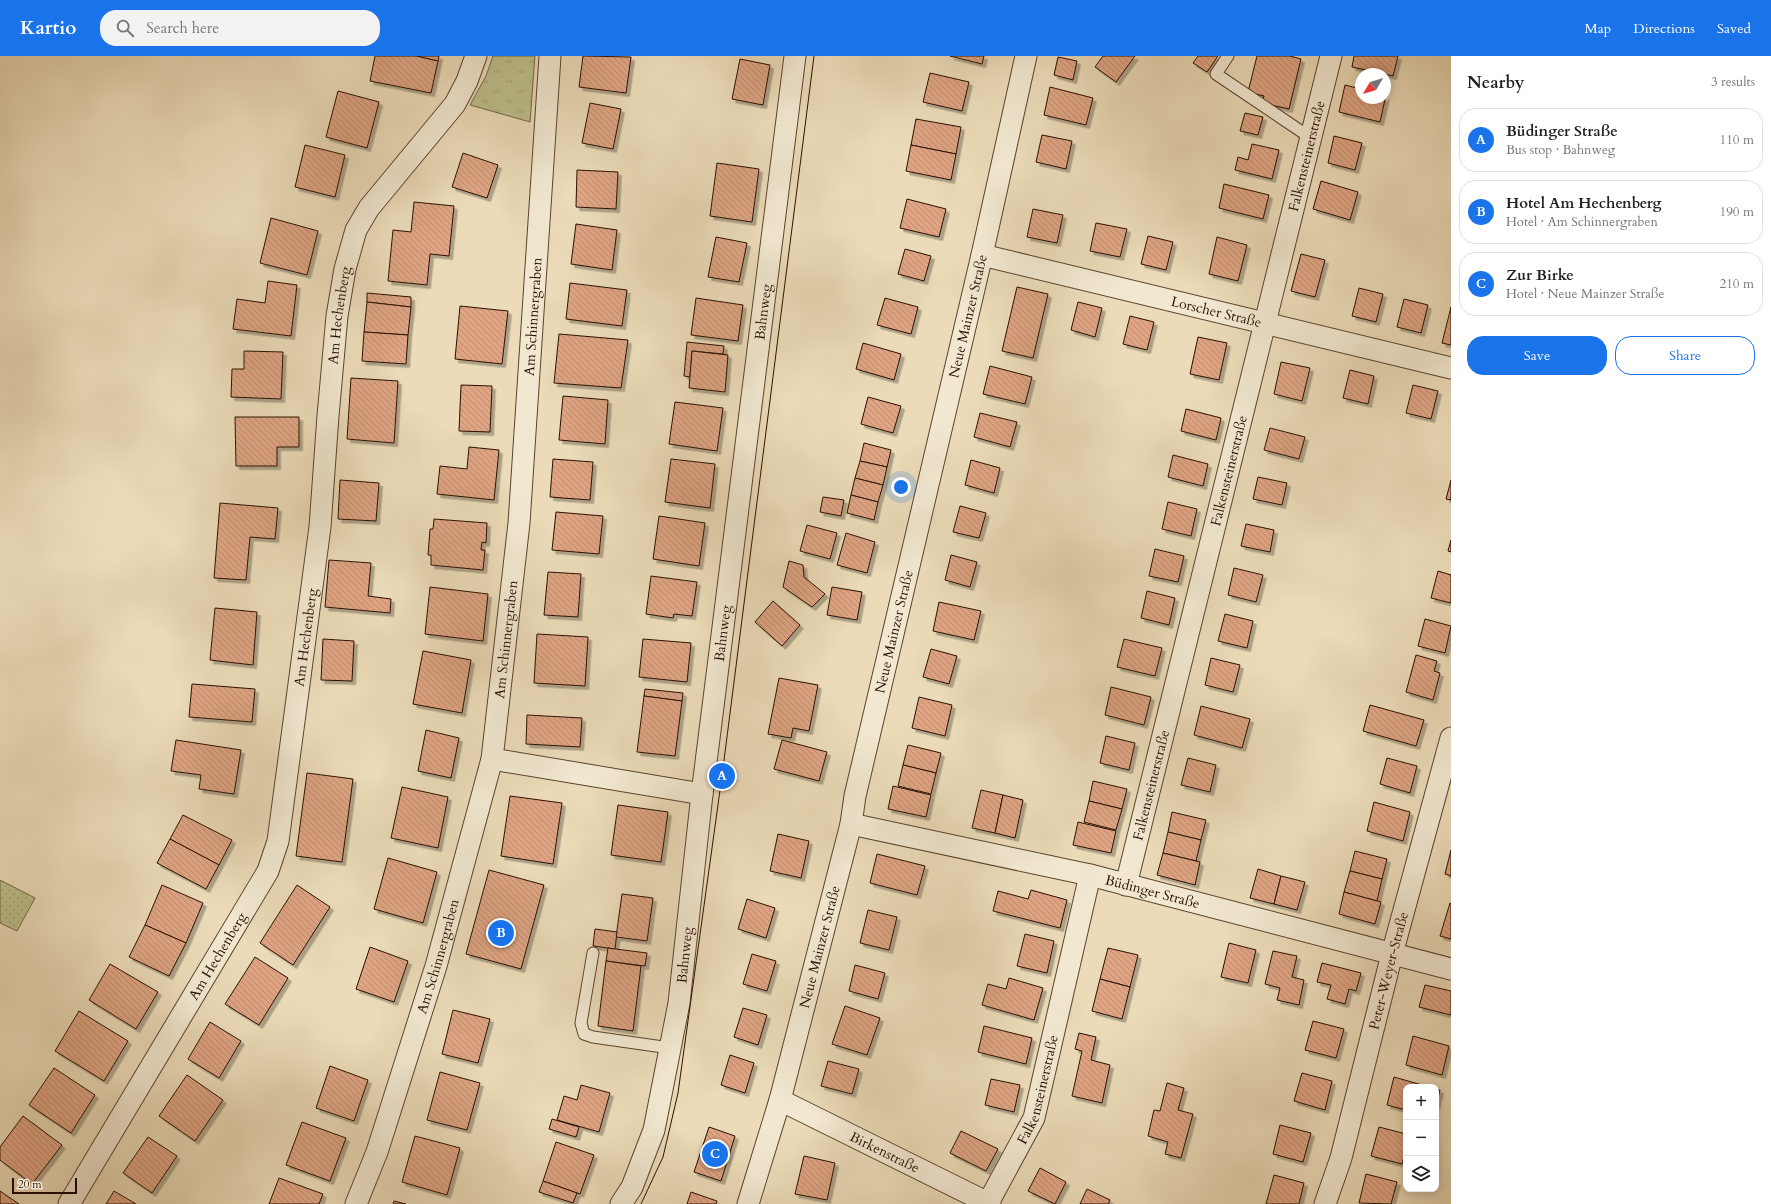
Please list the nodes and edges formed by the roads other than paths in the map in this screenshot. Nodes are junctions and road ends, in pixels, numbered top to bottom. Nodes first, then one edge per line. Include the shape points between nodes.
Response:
1 (476, 56) edge
2 (550, 56) edge
3 (795, 56) edge
4 (1026, 56) edge
5 (1228, 56) edge
6 (1331, 56) edge
7 (1311, 138) junction
8 (982, 255) junction
9 (1266, 323) junction
10 (1451, 368) edge
11 (1451, 738) edge
12 (492, 760) junction
13 (702, 794) junction
14 (851, 824) junction
15 (1090, 875) junction
16 (1126, 885) junction
17 (593, 952) dead end
18 (1392, 954) junction
19 (1451, 969) edge
20 (670, 1048) junction
21 (780, 1100) junction
22 (69, 1204) edge
23 (356, 1204) edge
24 (621, 1204) edge
25 (748, 1204) edge
26 (989, 1204) edge
27 (1325, 1204) edge

1 - 22 street, Am Hechenberg via 455,104 369,208 356,230 345,269 337,316 319,535 278,841 268,871
2 - 12 street, Am Schinnergraben via 519,523
3 - 13 street, Bahnweg
4 - 8 street, Neue Mainzer Straße
5 - 7 lane via 1216,74
6 - 7 street, Falkensteinerstraße
7 - 9 street, Falkensteinerstraße
8 - 9 street, Lorscher Straße
8 - 14 street, Neue Mainzer Straße via 855,796
9 - 10 street, Lorscher Straße
9 - 16 street, Falkensteinerstraße
11 - 18 street, Peter-Weyer-Straße
12 - 13 street
12 - 23 street, Am Schinnergraben via 436,966 377,1152
13 - 20 street, Bahnweg via 679,1004
14 - 15 street, Büdinger Straße
14 - 21 street, Neue Mainzer Straße
15 - 16 street, Büdinger Straße
15 - 26 street, Falkensteinerstraße via 1034,1118
16 - 18 street, Büdinger Straße
17 - 20 lane via 581,1023 584,1034
18 - 19 street, Büdinger Straße
18 - 27 street, Peter-Weyer-Straße via 1341,1158
20 - 24 street, Bahnweg via 654,1130 632,1187
21 - 25 street, Neue Mainzer Straße
21 - 26 street, Birkenstraße

